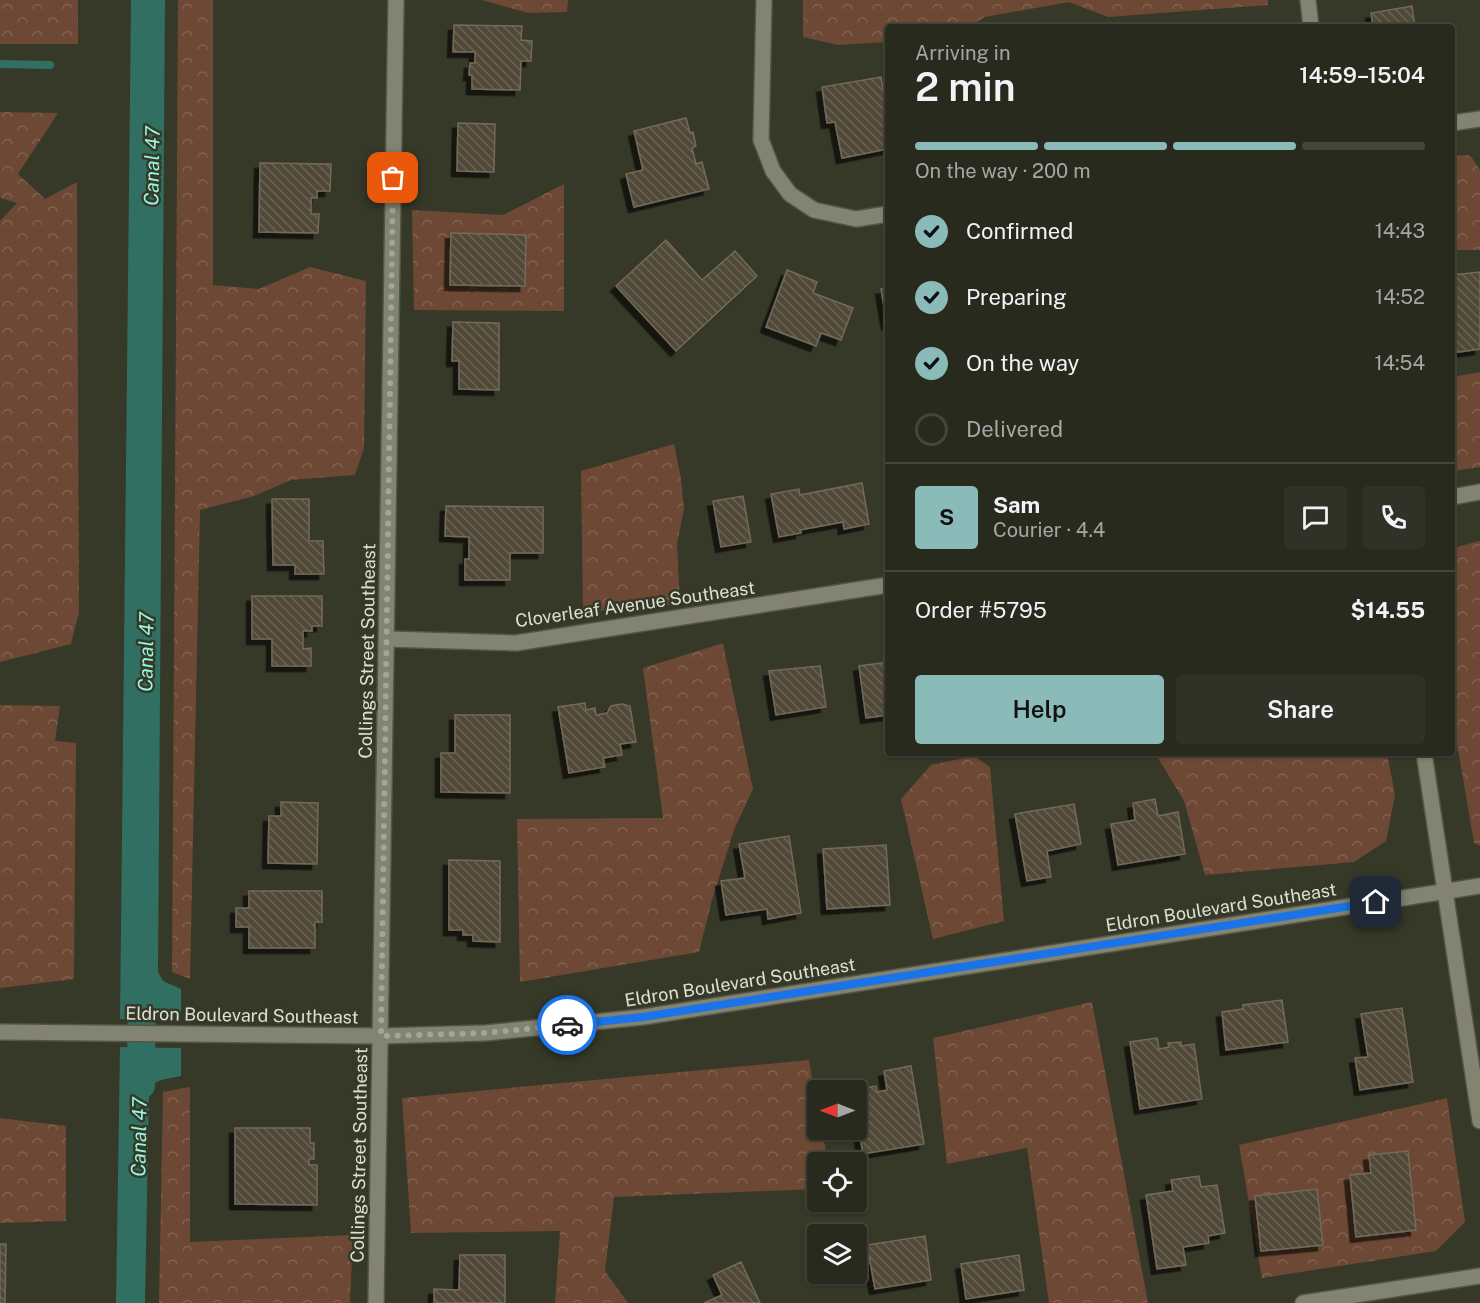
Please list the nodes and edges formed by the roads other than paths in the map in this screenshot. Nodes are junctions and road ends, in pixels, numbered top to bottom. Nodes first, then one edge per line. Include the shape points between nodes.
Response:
1 (396, 0) edge
2 (764, 0) edge
3 (1308, 0) edge
4 (1311, 24) edge
5 (1480, 119) edge
6 (1455, 123) edge
7 (885, 214) edge
8 (1480, 492) edge
9 (1455, 496) edge
10 (885, 585) edge
11 (387, 639) junction
12 (1424, 756) edge
13 (1480, 886) edge
14 (1445, 891) junction
15 (0, 1032) edge
16 (381, 1036) junction
17 (1480, 1121) edge
18 (1480, 1276) edge
19 (1351, 1299) edge
20 (376, 1303) edge
21 (1303, 1303) edge

1 - 11 street, Collings Street Southeast
2 - 7 street via 761,140 773,171 790,194 814,210 856,219
3 - 4 street
5 - 6 street
8 - 9 street
10 - 11 street, Cloverleaf Avenue Southeast via 516,643
11 - 16 street, Collings Street Southeast
12 - 14 street
13 - 14 street, Eldron Boulevard Southeast
14 - 16 street, Eldron Boulevard Southeast via 643,1017 485,1033
14 - 17 street
15 - 16 street, Eldron Boulevard Southeast
16 - 20 street, Collings Street Southeast
18 - 19 street
19 - 21 street

